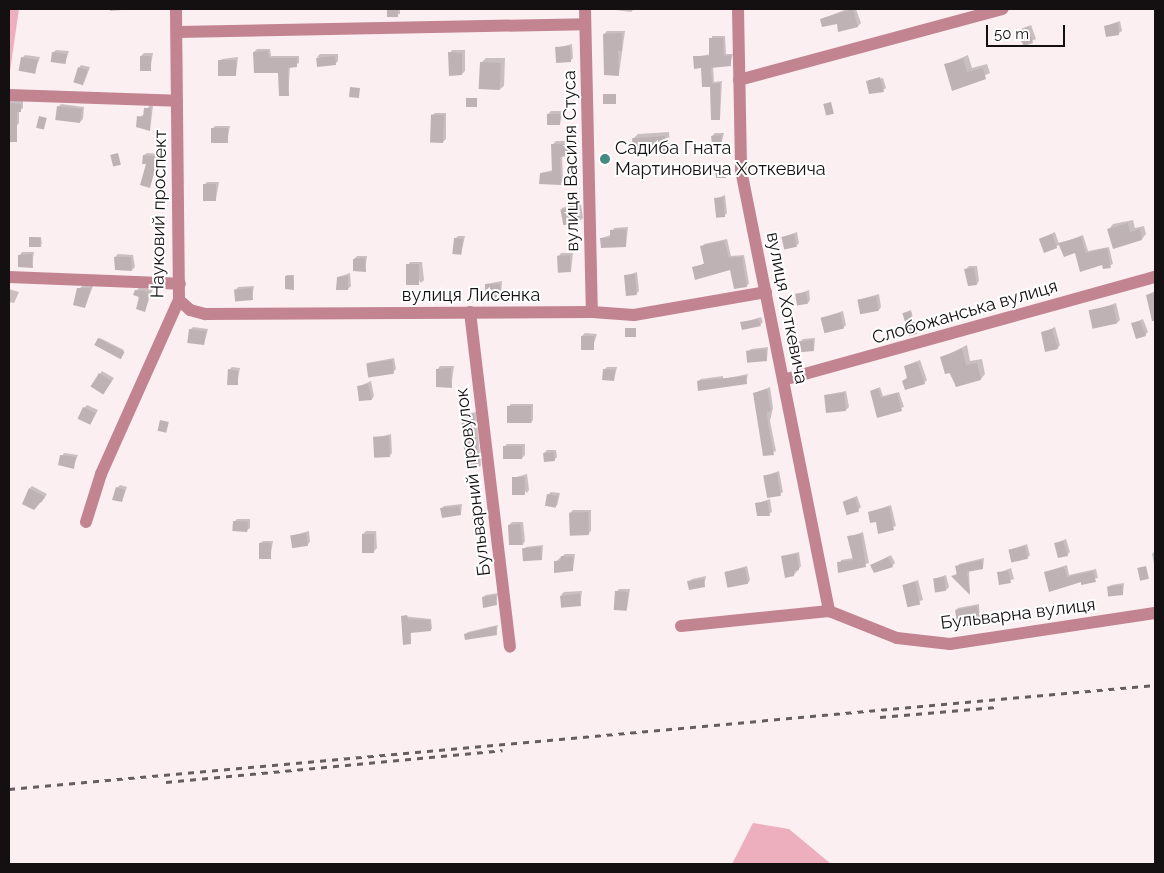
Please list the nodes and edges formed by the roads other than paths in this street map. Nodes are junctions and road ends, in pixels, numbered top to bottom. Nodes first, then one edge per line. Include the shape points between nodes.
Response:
1 (176, 9) edge
2 (585, 9) edge
3 (738, 9) edge
4 (1003, 9) edge
5 (585, 24) junction
6 (177, 32) junction
7 (739, 80) junction
8 (9, 94) edge
9 (177, 101) junction
10 (9, 277) edge
11 (1155, 277) edge
12 (180, 284) junction
13 (766, 292) junction
14 (179, 300) junction
15 (470, 312) junction
16 (592, 312) junction
17 (783, 380) junction
18 (86, 522) dead end
19 (829, 611) junction
20 (1155, 612) edge
21 (681, 626) dead end
22 (510, 647) dead end

1 - 6 street, Науковий проспект
2 - 5 street, вулиця Василя Стуса
3 - 7 street, вулиця Хоткевича
4 - 7 street
5 - 6 street
5 - 16 street, вулиця Василя Стуса
6 - 9 street, Науковий проспект
7 - 13 street, вулиця Хоткевича via 741,170
8 - 9 street
9 - 12 street, Науковий проспект
10 - 12 street
11 - 17 street, Слобожанська вулиця
12 - 14 street, Науковий проспект
13 - 16 street, вулиця Лисенка via 634,316
13 - 17 street, вулиця Хоткевича
14 - 15 street, вулиця Лисенка via 190,310 205,314
14 - 18 street, Науковий проспект via 101,474
15 - 16 street, вулиця Лисенка
15 - 22 street, Бульварний провулок
17 - 19 street, вулиця Хоткевича
19 - 20 street, Бульварна вулиця via 897,638 950,644
19 - 21 street, Бульварна вулиця

